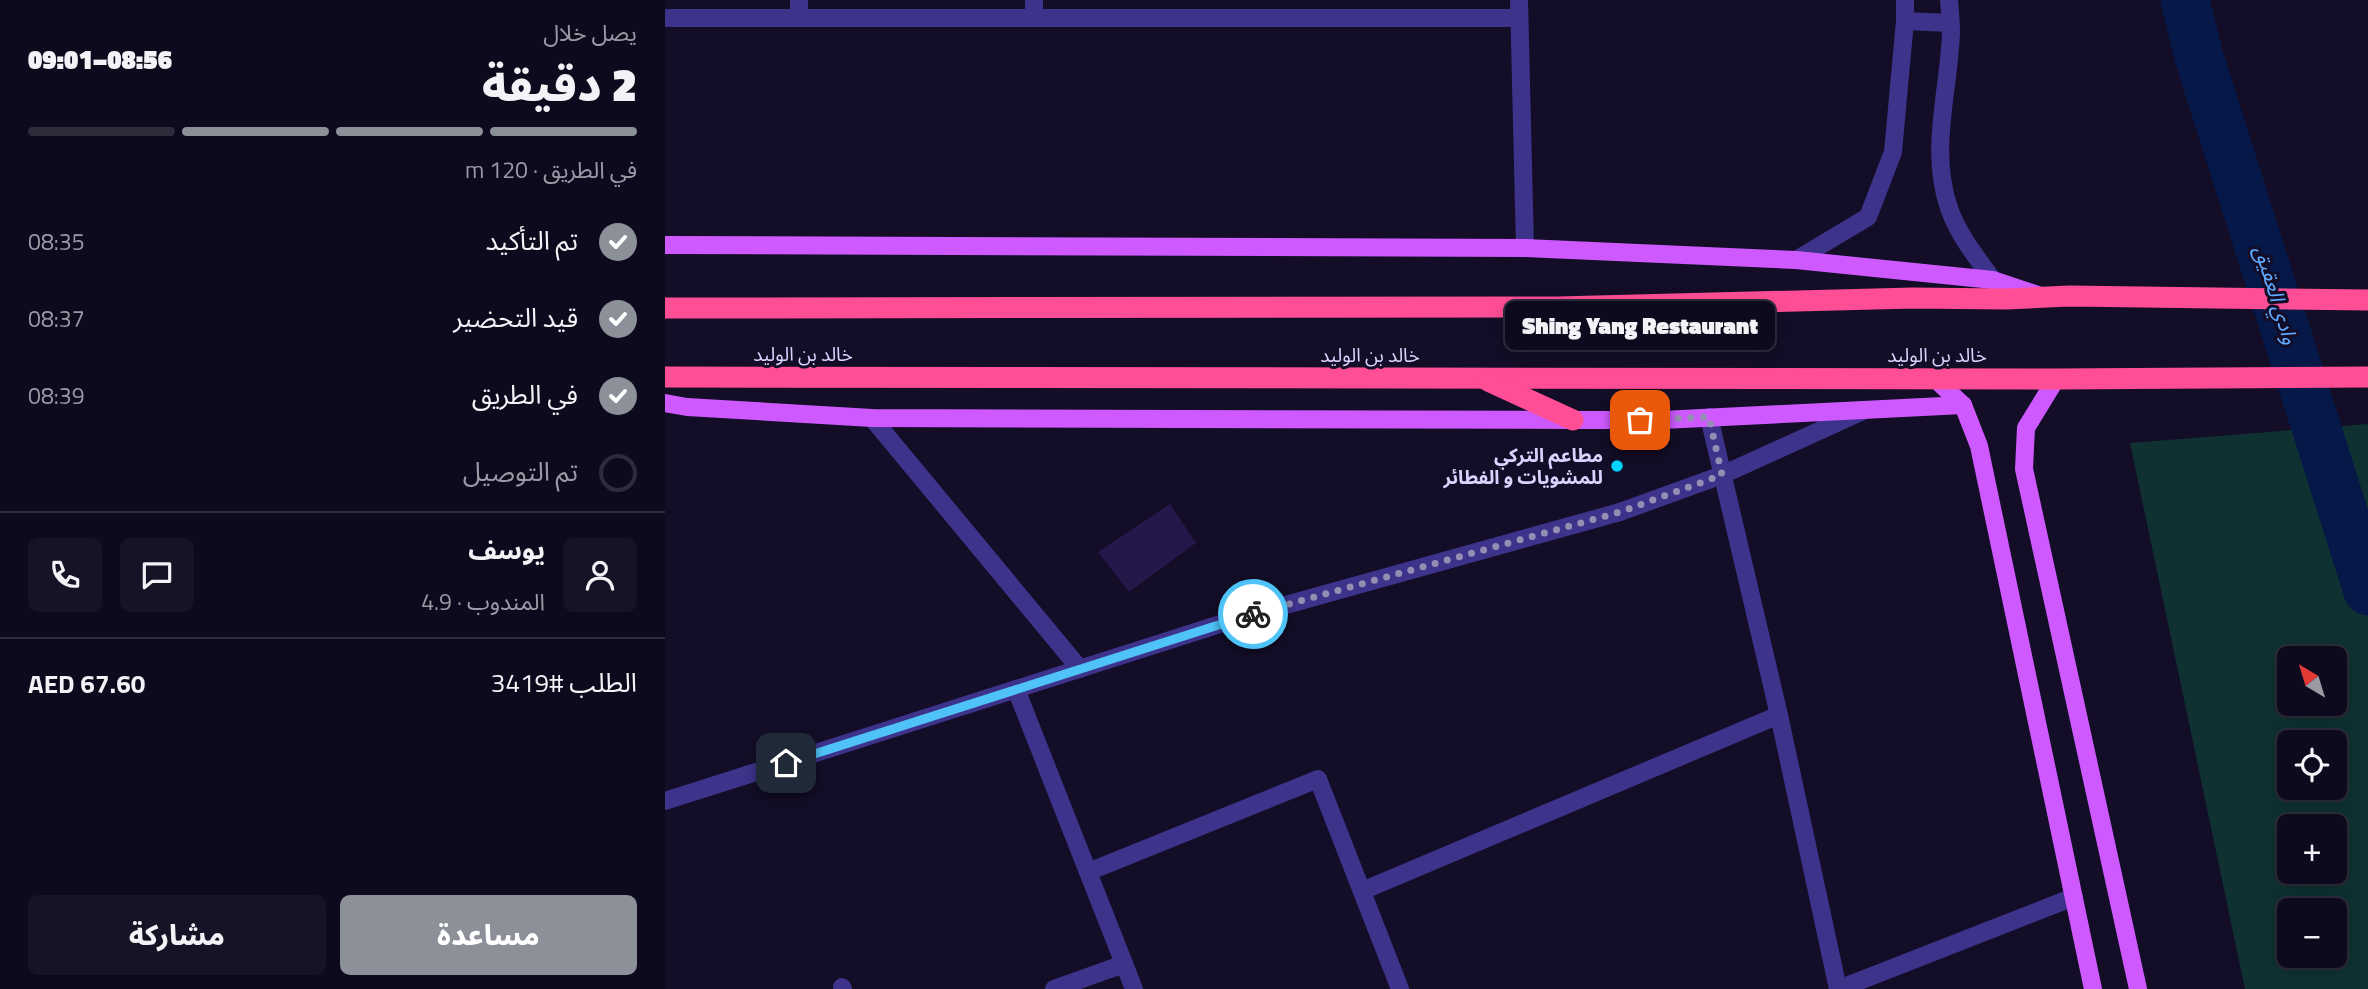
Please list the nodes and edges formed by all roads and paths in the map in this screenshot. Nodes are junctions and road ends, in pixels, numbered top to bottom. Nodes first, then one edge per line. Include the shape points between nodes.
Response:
1 (799, 0) edge
2 (1034, 0) edge
3 (1905, 0) edge
4 (1949, 0) edge
5 (1519, 9) edge
6 (665, 18) edge
7 (1034, 18) junction
8 (799, 19) junction
9 (1905, 22) junction
10 (1950, 23) junction
11 (665, 245) edge
12 (1525, 248) junction
13 (1796, 260) junction
14 (1993, 280) junction
15 (2045, 297) junction
16 (2006, 299) junction
17 (2368, 300) edge
18 (665, 308) edge
19 (665, 377) edge
20 (1479, 377) junction
21 (2368, 377) edge
22 (1934, 378) junction
23 (2066, 378) junction
24 (665, 402) edge
25 (1963, 405) junction
26 (1868, 408) junction
27 (1709, 417) junction
28 (872, 418) junction
29 (1573, 420) junction
30 (1722, 475) junction
31 (1080, 669) junction
32 (1016, 689) junction
33 (1779, 715) junction
34 (665, 801) edge
35 (1088, 872) junction
36 (1362, 891) junction
37 (2074, 897) junction
38 (1124, 964) junction
39 (1054, 989) edge
40 (1134, 989) edge
41 (1400, 989) edge
42 (1838, 989) edge
43 (2094, 989) edge
44 (2138, 989) edge

1 - 8 street
2 - 7 street
3 - 9 street
4 - 10 street
5 - 7 street
5 - 12 street
6 - 8 street
7 - 8 street
9 - 10 street
9 - 13 street via 1893,152 1868,217
10 - 14 street via 1940,126 1941,175 1949,210
11 - 12 main road
12 - 13 main road
13 - 14 main road
14 - 15 main road
14 - 16 street
15 - 16 highway
15 - 17 highway
16 - 18 highway via 1558,307
19 - 20 highway, خالد بن الوليد
20 - 22 highway, خالد بن الوليد
20 - 29 highway
21 - 23 highway, خالد بن الوليد
22 - 23 highway, خالد بن الوليد
22 - 25 main road
23 - 44 main road via 2025,428 2024,469
24 - 28 main road
25 - 26 main road
25 - 37 main road via 1988,483
26 - 27 main road
26 - 30 street
27 - 29 main road
27 - 30 street
28 - 29 main road
28 - 31 street
30 - 31 street via 1620,512 1239,618
30 - 33 street
31 - 32 street
32 - 34 street
32 - 35 street
33 - 36 street
33 - 42 street
35 - 36 street via 1318,779
35 - 38 street
36 - 41 street
37 - 42 street
37 - 43 main road
38 - 39 street
38 - 40 street

